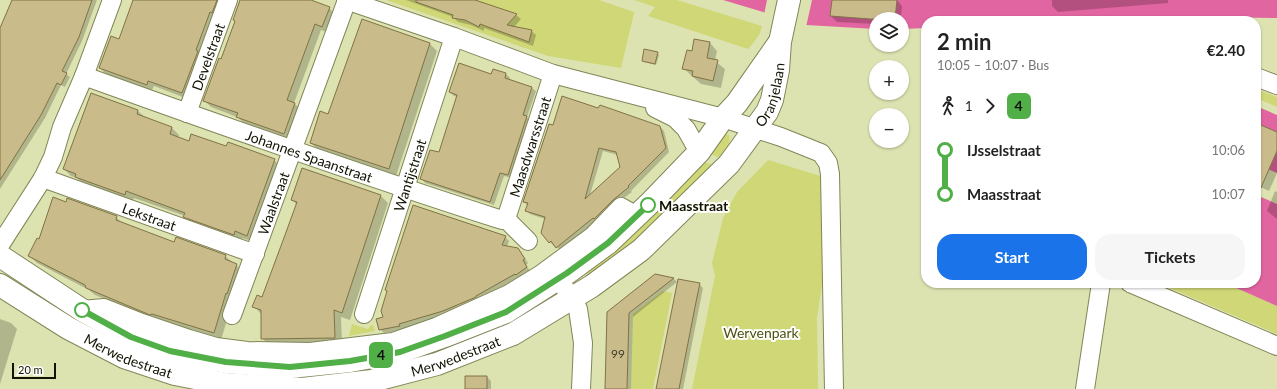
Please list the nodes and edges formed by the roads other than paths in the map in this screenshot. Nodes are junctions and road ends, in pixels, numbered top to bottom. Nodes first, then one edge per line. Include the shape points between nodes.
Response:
1 (112, 0) edge
2 (228, 0) edge
3 (347, 0) edge
4 (789, 0) edge
5 (454, 37) junction
6 (780, 42) junction
7 (765, 63) junction
8 (553, 74) junction
9 (84, 76) junction
10 (1261, 79) edge
11 (1277, 85) edge
12 (633, 96) junction
13 (187, 113) junction
14 (723, 118) junction
15 (761, 120) junction
16 (292, 150) junction
17 (699, 152) junction
18 (729, 164) junction
19 (43, 178) junction
20 (404, 189) junction
21 (637, 216) junction
22 (506, 218) junction
23 (528, 241) dead end
24 (0, 246) edge
25 (255, 254) junction
26 (559, 278) junction
27 (0, 285) edge
28 (1100, 288) edge
29 (1142, 288) edge
30 (572, 299) junction
31 (82, 310) junction
32 (364, 314) dead end
33 (232, 315) dead end
34 (1277, 346) edge
35 (187, 374) edge
36 (582, 389) edge
37 (834, 389) edge
38 (1085, 389) edge

1 - 9 street
2 - 13 street, Develstraat
3 - 5 street
3 - 16 street, Waalstraat
4 - 6 main road
5 - 8 street
5 - 20 street, Wantijstraat
6 - 7 main road, Oranjelaan
6 - 15 main road, Oranjelaan via 772,100
7 - 14 main road, Oranjelaan
7 - 15 main road, Oranjelaan via 757,107
8 - 12 street
8 - 22 street, Maasdwarsstraat
9 - 13 street, Johannes Spaanstraat
9 - 19 street via 62,127 54,157
10 - 11 street
12 - 14 street
12 - 17 street via 674,118 686,129
13 - 16 street, Johannes Spaanstraat
14 - 15 street
14 - 17 main road, Merwedestraat
14 - 18 main road via 732,128 734,141
15 - 18 main road, Merwedestraat
15 - 37 street via 789,140 821,153 828,163
16 - 20 street, Johannes Spaanstraat
16 - 25 street, Waalstraat
17 - 21 main road, Merwedestraat
18 - 30 main road, Merwedestraat via 641,250
19 - 24 street
19 - 25 street, Lekstraat
20 - 22 street, Johannes Spaanstraat via 502,220
20 - 32 street, Wantijstraat
21 - 26 main road, Merwedestraat via 608,243
21 - 31 street, Merwedestraat via 621,207 593,236 509,294 436,327 393,342 310,352 247,351 189,339 104,308
22 - 23 street
24 - 31 main road, Merwedestraat
25 - 33 street, Waalstraat
26 - 30 street
26 - 35 main road, Merwedestraat via 506,312 400,352 350,361 290,367 226,362
27 - 35 main road, Merwedestraat via 68,328 124,357 175,374
28 - 38 street
29 - 34 street
30 - 35 main road, Merwedestraat via 513,334 437,364 372,380 302,389 226,384
30 - 36 street via 578,309 583,343
31 - 35 main road, Merwedestraat via 131,337 170,351

